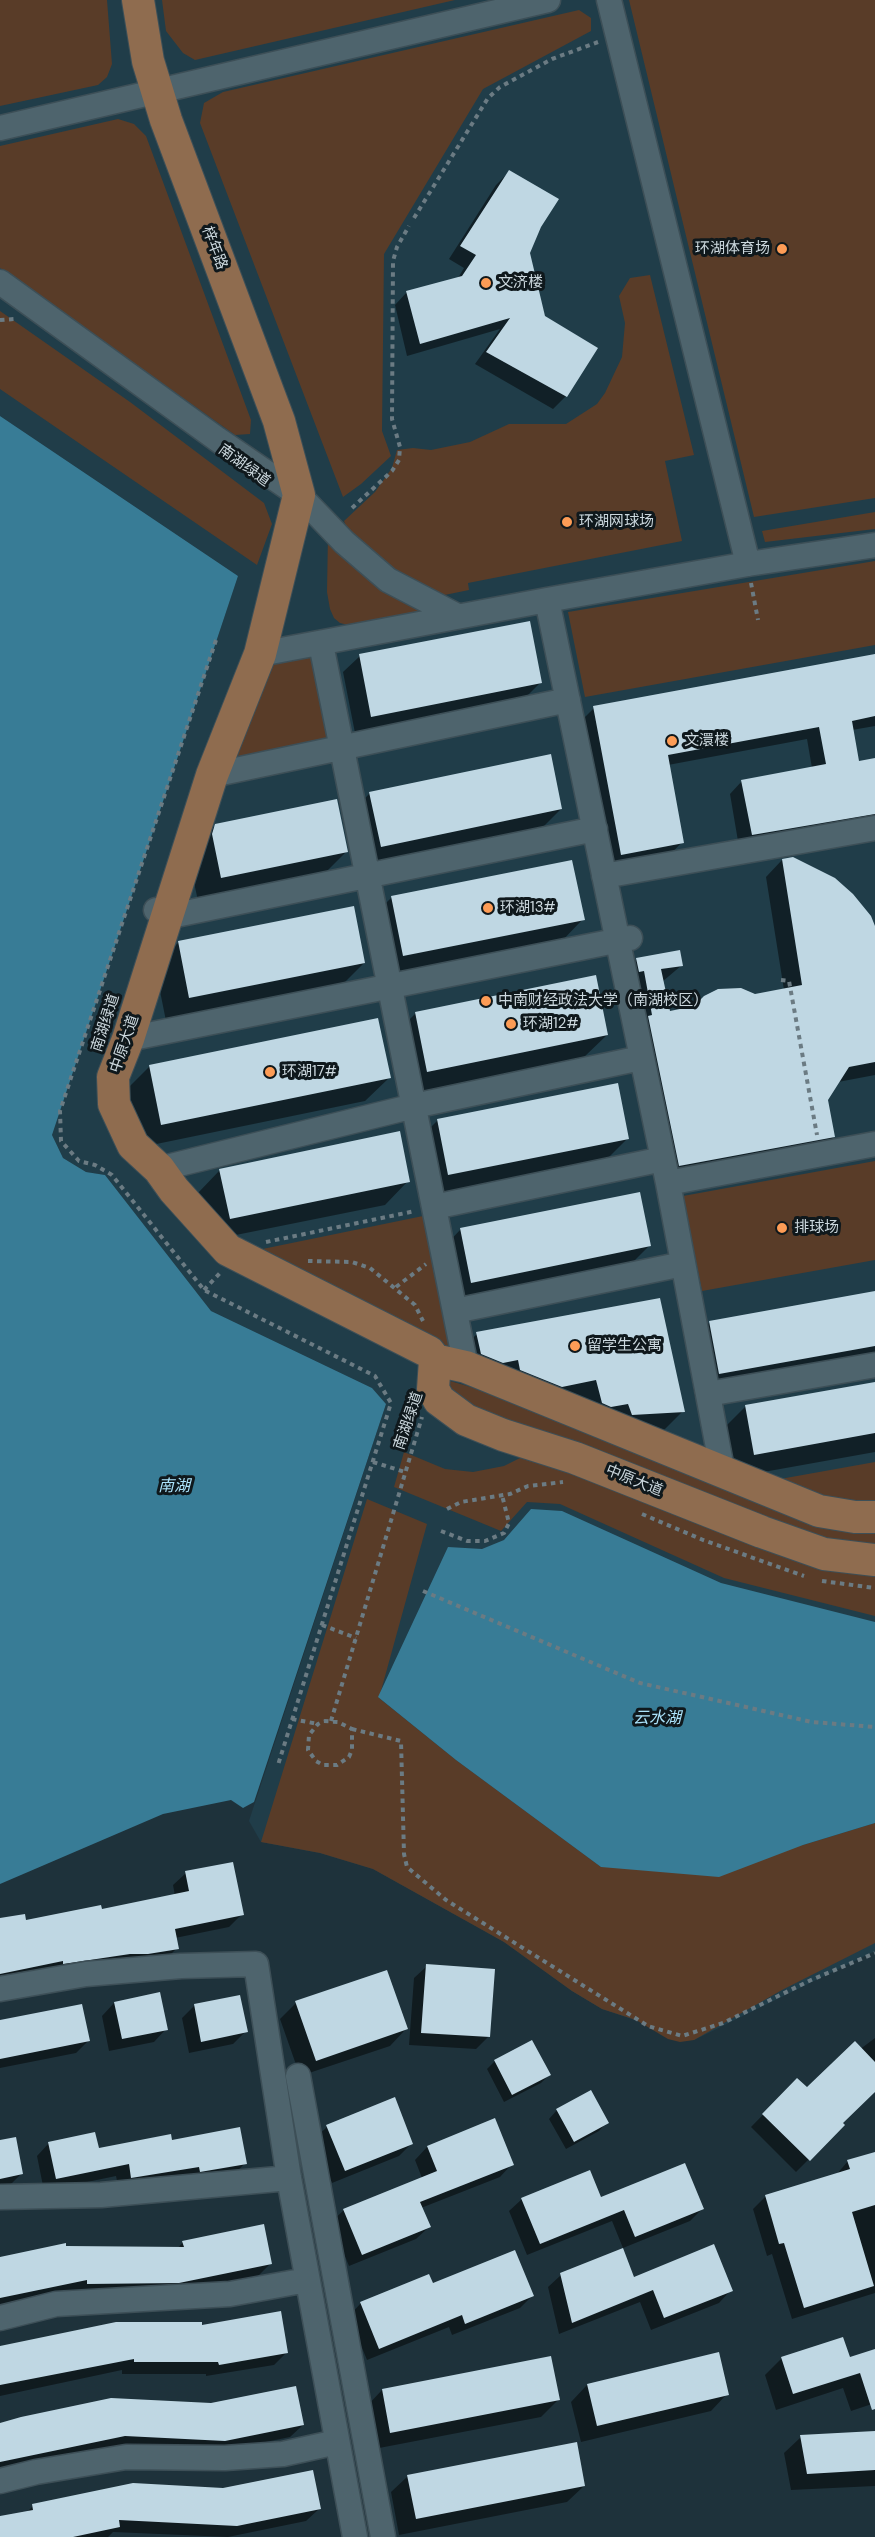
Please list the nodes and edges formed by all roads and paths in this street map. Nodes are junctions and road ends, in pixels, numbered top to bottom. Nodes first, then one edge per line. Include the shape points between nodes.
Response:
1 (138, 0) edge
2 (548, 0) edge
3 (609, 0) edge
4 (600, 41) dead end
5 (157, 90) junction
6 (0, 128) edge
7 (414, 218) dead end
8 (409, 226) dead end
9 (0, 282) edge
10 (9, 312) dead end
11 (0, 320) edge
12 (299, 495) junction
13 (352, 508) dead end
14 (875, 544) edge
15 (748, 564) junction
16 (547, 600) junction
17 (457, 616) junction
18 (759, 620) dead end
19 (321, 644) junction
20 (260, 654) junction
21 (568, 700) junction
22 (342, 748) junction
23 (212, 775) junction
24 (875, 828) edge
25 (595, 829) junction
26 (368, 876) junction
27 (604, 876) junction
28 (161, 913) junction
29 (623, 940) junction
30 (782, 980) dead end
31 (390, 988) junction
32 (128, 1039) junction
33 (641, 1058) junction
34 (414, 1106) junction
35 (875, 1144) edge
36 (821, 1154) junction
37 (663, 1159) junction
38 (159, 1169) junction
39 (668, 1184) junction
40 (434, 1206) junction
41 (444, 1256) junction
42 (226, 1259) junction
43 (683, 1264) junction
44 (266, 1269) junction
45 (396, 1287) junction
46 (204, 1290) dead end
47 (455, 1311) junction
48 (875, 1365) edge
49 (432, 1367) junction
50 (466, 1367) junction
51 (708, 1394) junction
52 (373, 1461) dead end
53 (405, 1472) junction
54 (723, 1474) junction
55 (571, 1484) dead end
56 (502, 1495) junction
57 (447, 1509) dead end
58 (641, 1514) dead end
59 (875, 1517) edge
60 (441, 1531) dead end
61 (875, 1560) edge
62 (809, 1577) dead end
63 (819, 1580) dead end
64 (875, 1588) edge
65 (423, 1591) dead end
66 (322, 1625) dead end
67 (356, 1638) junction
68 (292, 1719) dead end
69 (331, 1721) junction
70 (318, 1724) junction
71 (875, 1727) edge
72 (352, 1729) junction
73 (875, 1953) edge
74 (0, 1989) edge
75 (298, 2076) dead end
76 (289, 2178) junction
77 (0, 2197) edge
78 (307, 2280) junction
79 (0, 2318) edge
80 (337, 2442) junction
81 (0, 2481) edge
82 (354, 2537) edge
83 (382, 2537) edge

1 - 5 main road, 梓年路
2 - 5 street
3 - 15 street
4 - 7 path via 552,59 494,92
5 - 6 street
5 - 12 main road, 梓年路 via 279,421
8 - 13 path via 393,261 392,419 400,447 399,460
9 - 12 street
10 - 11 path via 19,319
12 - 17 street via 388,580
12 - 20 main road, 中原大道
14 - 15 street
15 - 16 street
15 - 18 path
16 - 17 street
16 - 21 street
17 - 19 street
19 - 20 street
19 - 22 street
20 - 23 main road, 中原大道
21 - 22 street
21 - 25 street
22 - 23 street
22 - 26 street
23 - 28 main road, 中原大道
24 - 27 street
25 - 26 street
25 - 27 street
26 - 28 street
26 - 31 street
27 - 29 street
28 - 32 main road, 中原大道
29 - 31 street
29 - 33 street
30 - 36 path via 789,981
31 - 32 street
31 - 34 street
32 - 38 main road, 中原大道 via 113,1077 114,1104 133,1145
33 - 34 street
33 - 37 street
34 - 38 street
34 - 40 street
35 - 36 street
36 - 39 street
37 - 39 street
37 - 40 street
38 - 42 main road, 中原大道
39 - 43 street
40 - 41 street
40 - 42 path
41 - 45 path via 422,1266
41 - 47 street
42 - 44 main road, 中原大道
42 - 46 path
43 - 47 street
43 - 51 street
44 - 45 path via 292,1262 352,1262 370,1268
44 - 49 main road, 中原大道
45 - 49 path via 415,1305 428,1330
47 - 50 street
48 - 51 street
49 - 50 main road, 中原大道
49 - 53 path, 南湖绿道 via 430,1400
49 - 61 main road, 中原大道 via 439,1400 466,1420 824,1554
50 - 54 main road, 中原大道
51 - 54 street
52 - 53 path
53 - 67 path, 南湖绿道
54 - 59 main road, 中原大道 via 798,1495 819,1510
55 - 56 path via 544,1483
56 - 57 path via 461,1502
56 - 60 path via 509,1523 504,1533 485,1541 467,1541
58 - 62 path
63 - 64 path
65 - 71 path via 640,1683 812,1722
66 - 67 path
67 - 69 path, 南湖绿道
68 - 70 path
69 - 70 path
69 - 72 path
70 - 72 path via 309,1735 308,1750 316,1761 330,1766 349,1757
72 - 73 path via 401,1741 407,1867 446,1900 648,2025 682,2036 723,2023
74 - 76 street via 86,1974 256,1964
75 - 83 street
76 - 77 street via 101,2195
76 - 78 street
78 - 79 street via 230,2294 56,2304
78 - 80 street
80 - 81 street via 283,2454 126,2457
80 - 82 street

